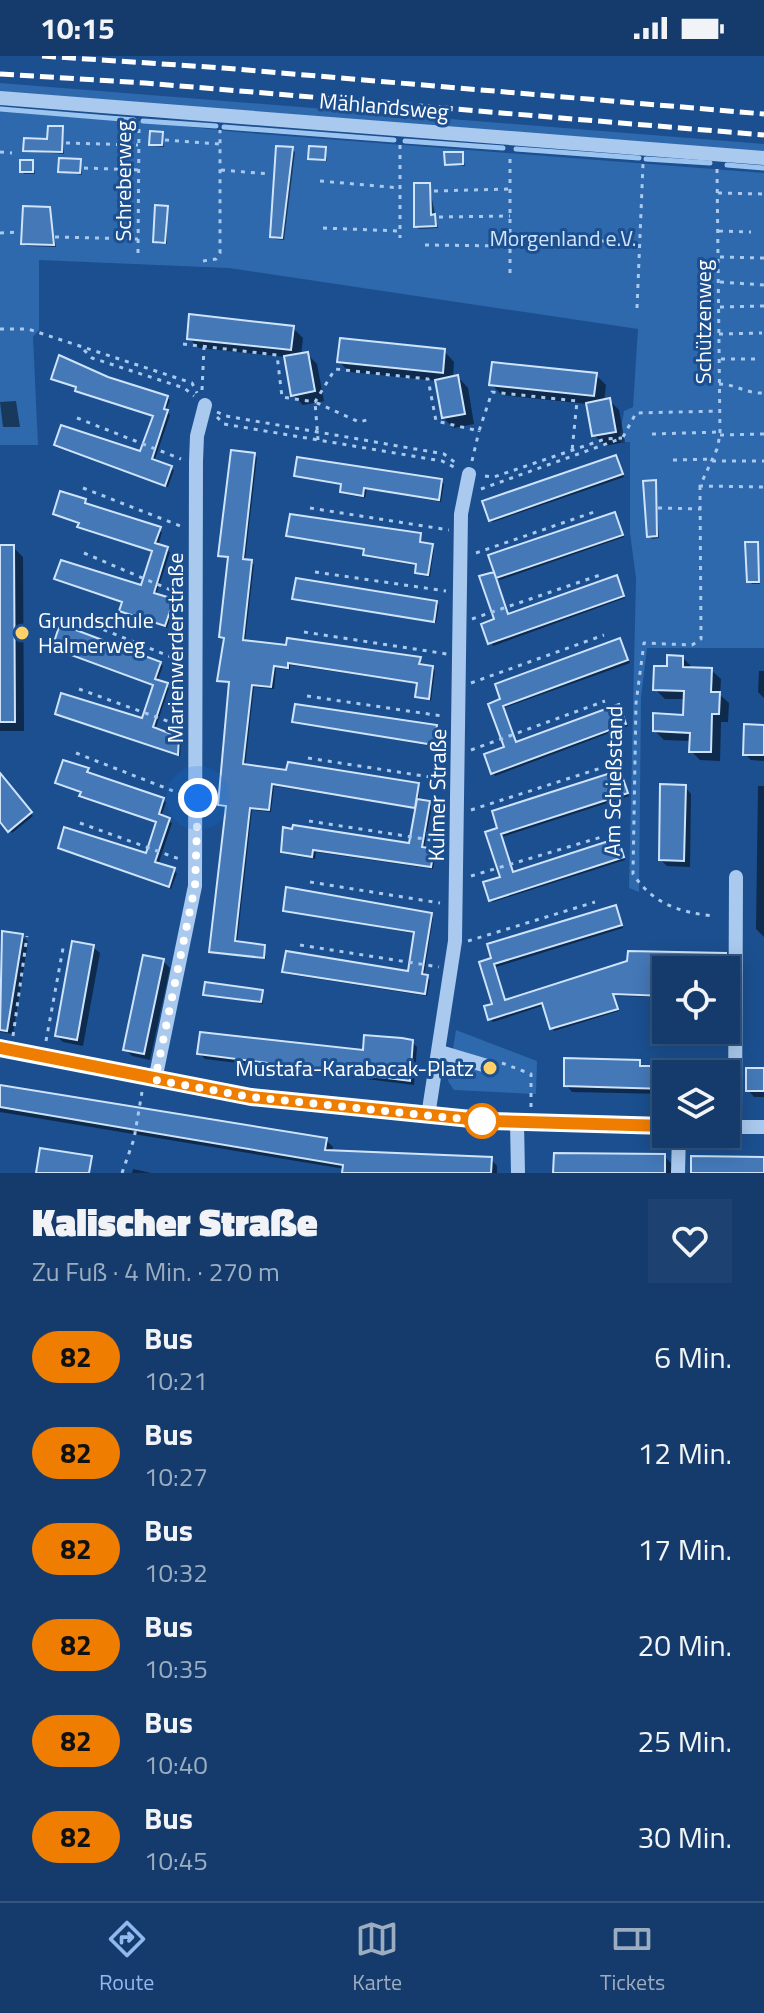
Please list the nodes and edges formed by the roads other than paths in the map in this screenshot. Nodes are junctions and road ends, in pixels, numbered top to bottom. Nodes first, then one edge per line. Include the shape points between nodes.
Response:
1 (0, 98) edge
2 (764, 158) edge
3 (205, 405) road end
4 (471, 467) road end
5 (736, 877) dead end
6 (6, 1048) edge
7 (440, 1052) junction
8 (732, 1060) edge
9 (487, 1066) dead end
10 (150, 1079) junction
11 (428, 1116) junction
12 (517, 1123) junction
13 (652, 1126) edge
14 (740, 1127) edge
15 (764, 1127) edge
16 (679, 1148) edge
17 (518, 1173) edge
18 (678, 1173) edge

1 - 2 street, Mählandsweg
3 - 10 street, Marienwerderstraße via 196,461 197,865
4 - 7 street, Kulmer Straße via 461,531 457,905
5 - 8 street
6 - 10 street
7 - 9 street
7 - 11 street, Kulmer Straße
10 - 11 street via 251,1097
11 - 12 street
12 - 13 street
12 - 17 street
14 - 15 street
16 - 18 street

